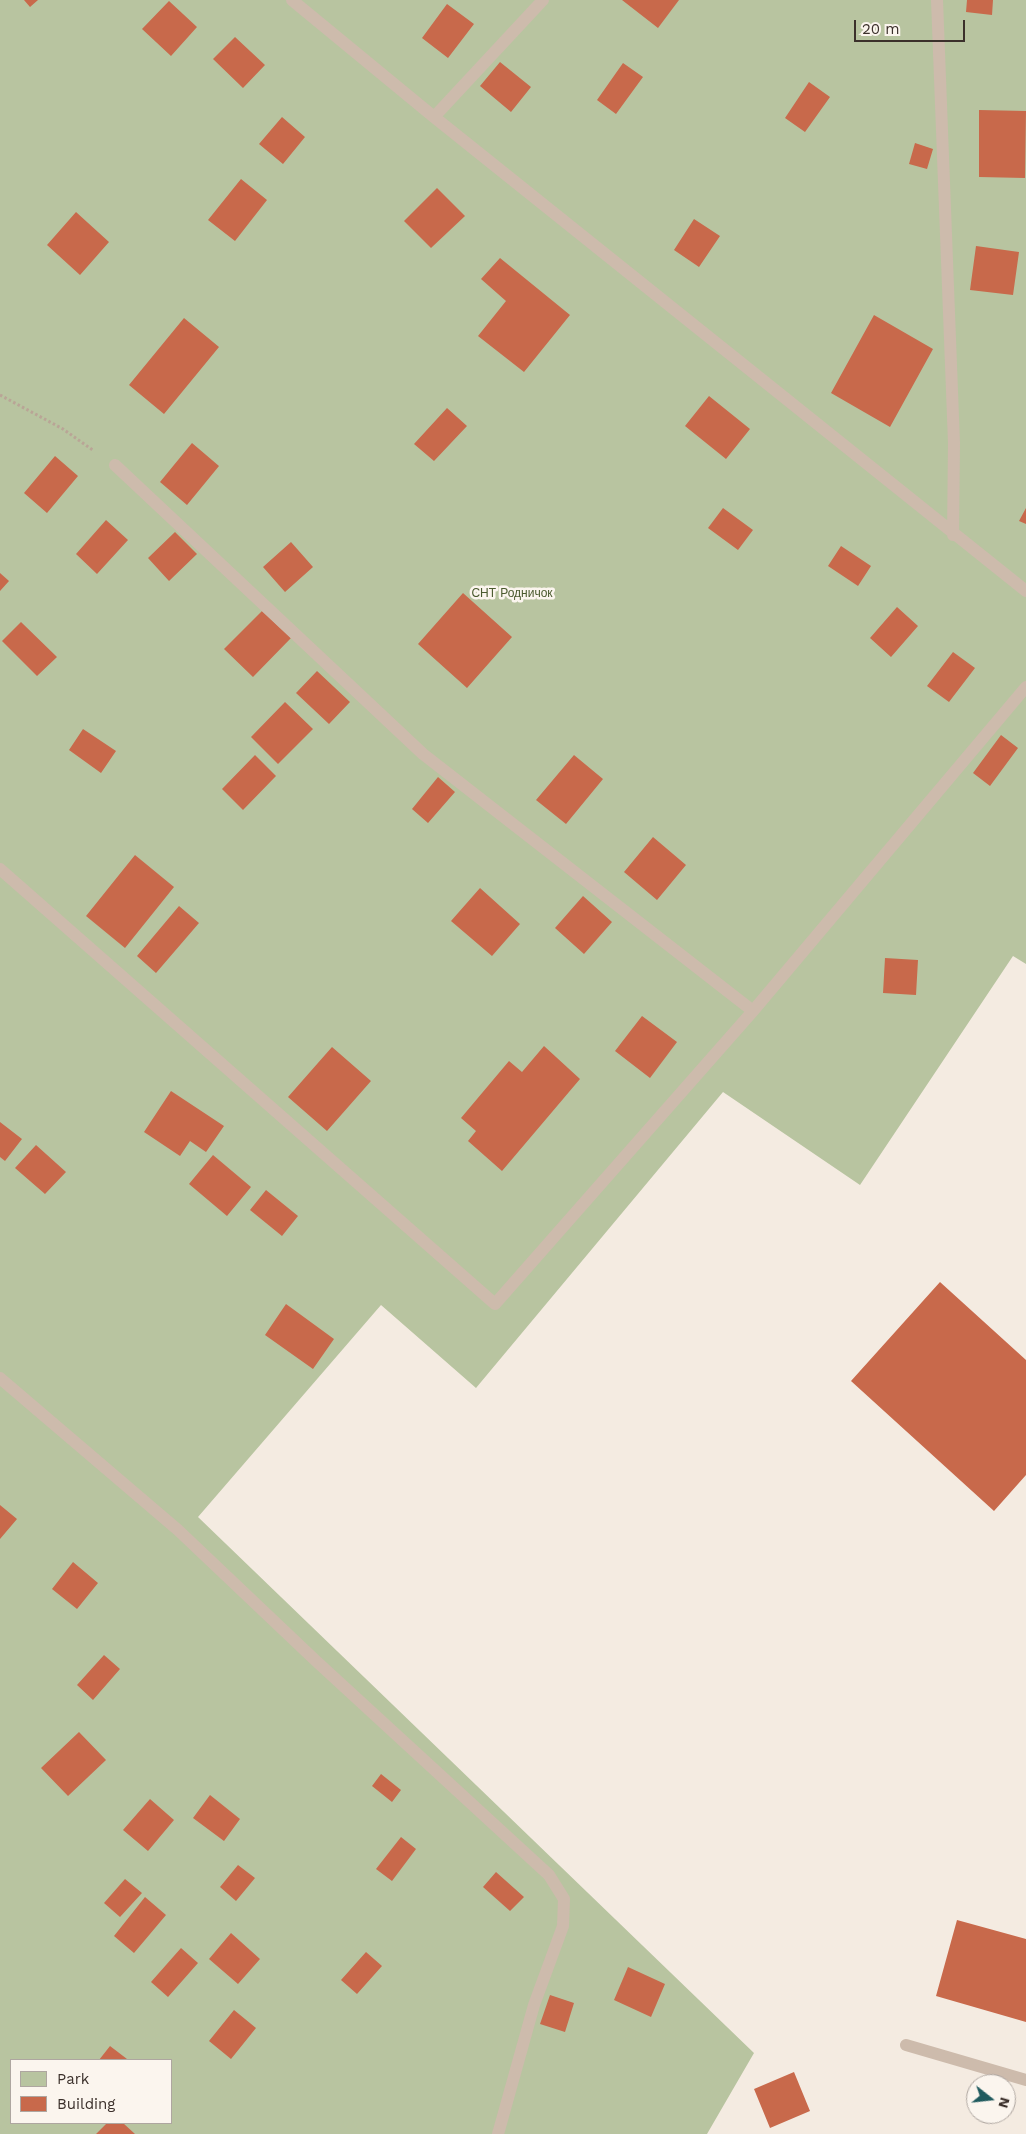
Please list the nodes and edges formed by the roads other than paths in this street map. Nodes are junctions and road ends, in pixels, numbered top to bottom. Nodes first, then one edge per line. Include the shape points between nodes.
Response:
1 (292, 0) edge
2 (544, 0) edge
3 (937, 0) edge
4 (434, 117) junction
5 (115, 465) road end
6 (954, 535) junction
7 (1026, 591) edge
8 (1026, 687) edge
9 (0, 869) edge
10 (752, 1011) junction
11 (0, 1378) edge
12 (906, 2045) dead end
13 (1026, 2080) edge
14 (498, 2134) edge

1 - 4 lane
2 - 4 lane
3 - 6 lane via 954,443
4 - 6 lane
5 - 10 lane via 423,754
6 - 7 lane
8 - 10 lane
9 - 10 lane via 495,1304
11 - 14 lane via 178,1530 549,1875 564,1899 564,1926 534,2005
12 - 13 lane

